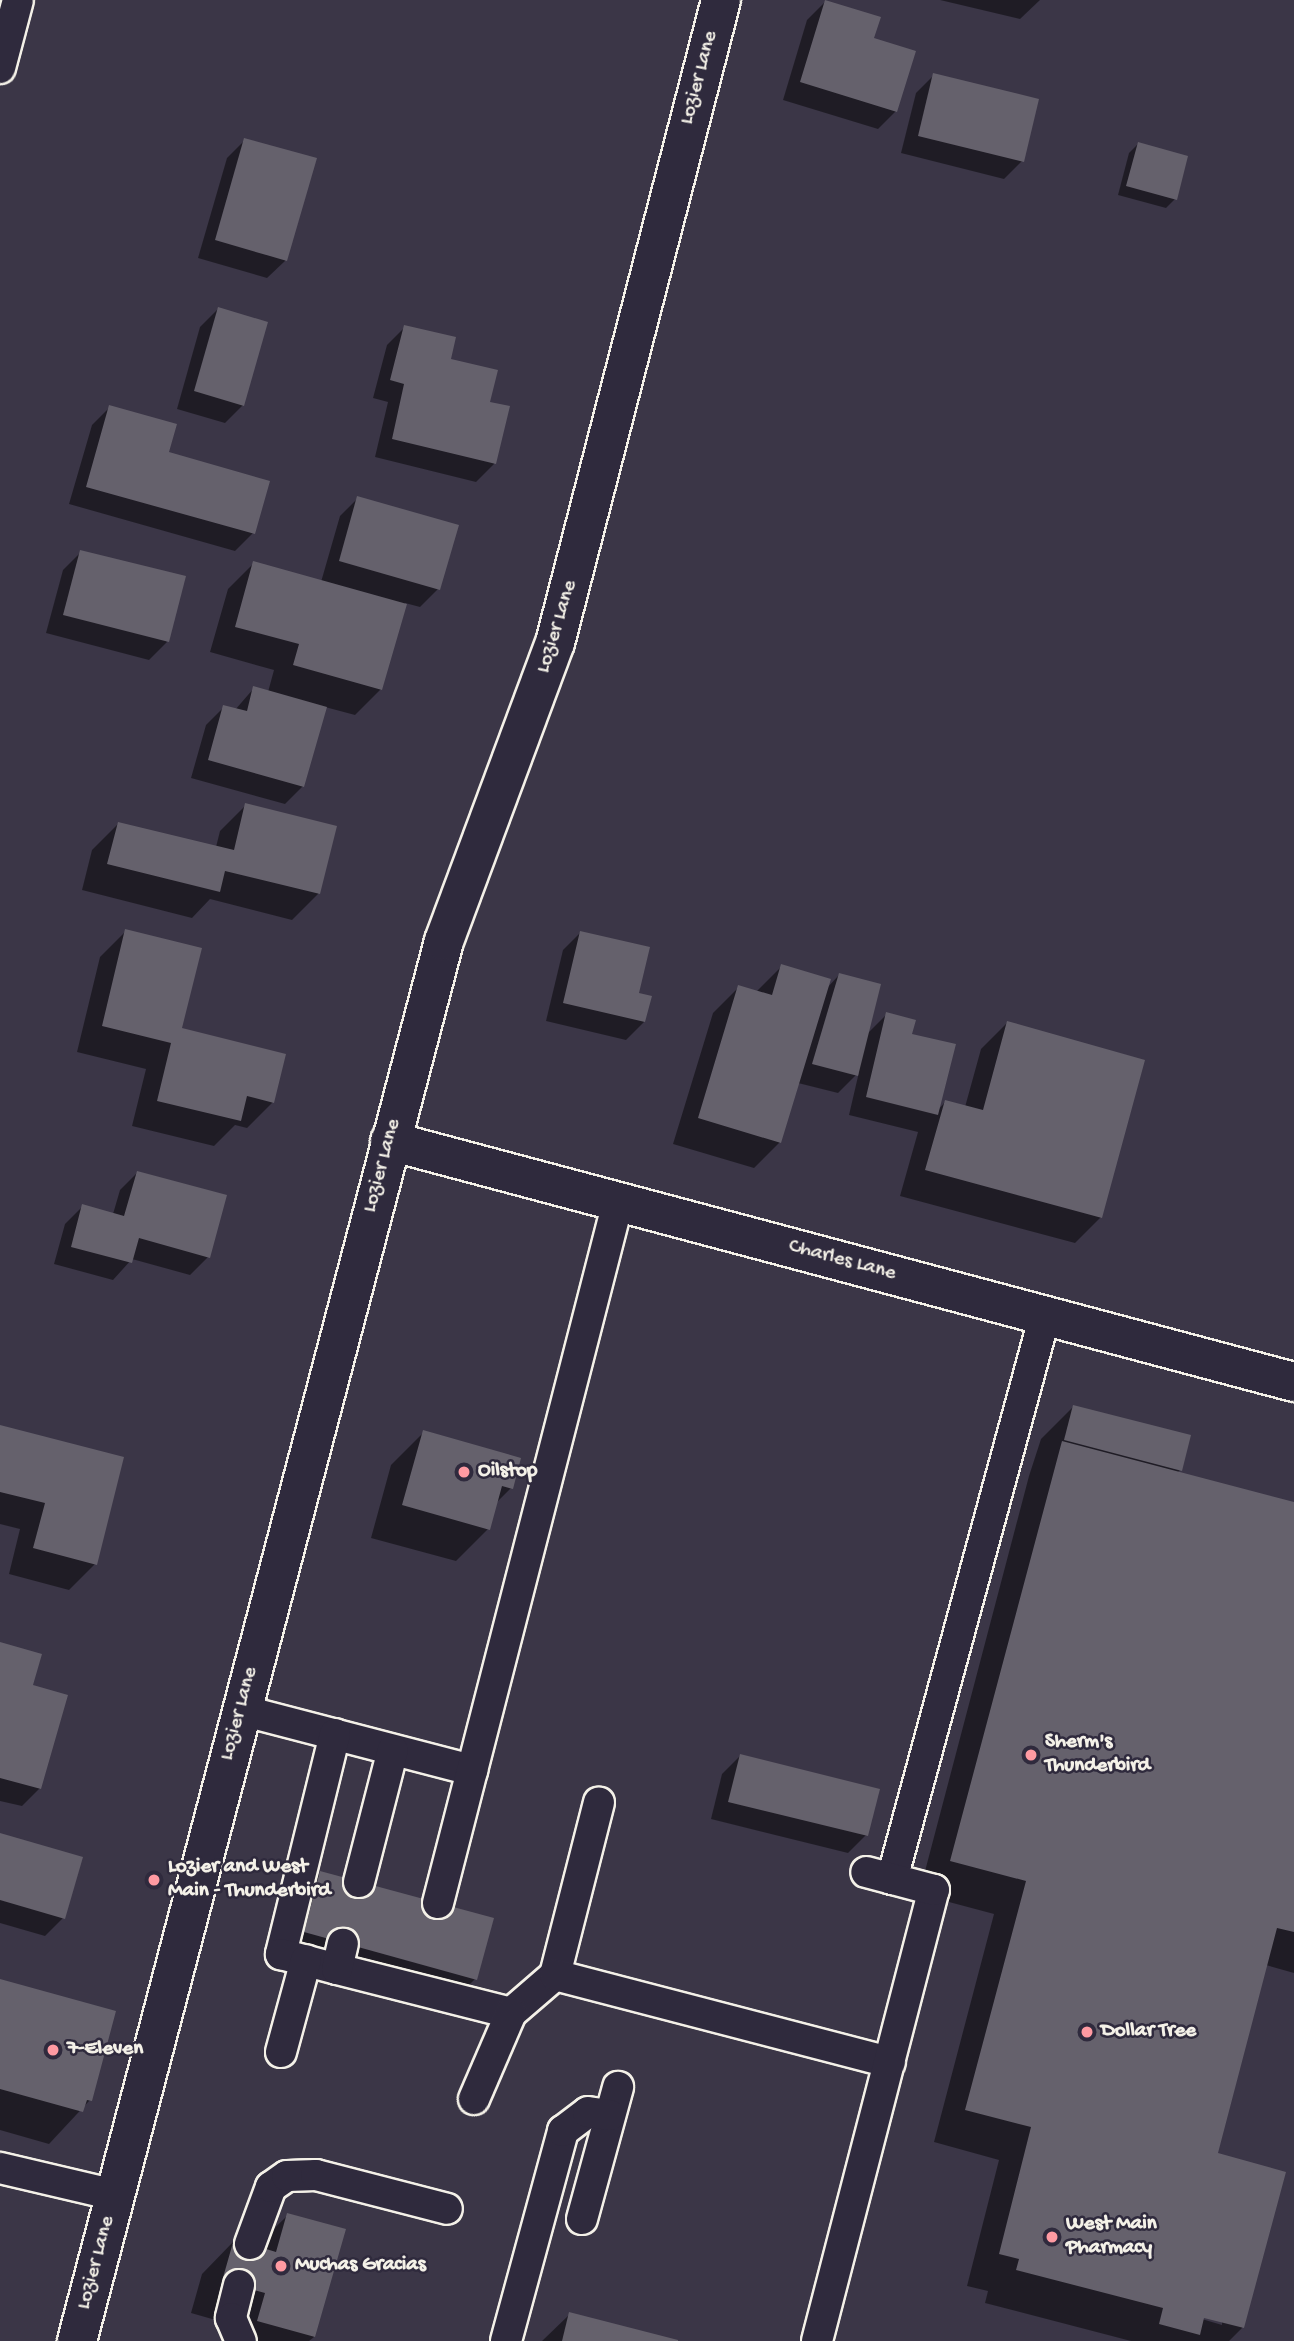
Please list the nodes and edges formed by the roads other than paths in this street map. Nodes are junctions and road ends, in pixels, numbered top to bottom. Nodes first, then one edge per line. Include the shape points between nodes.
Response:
1 (18, 0) edge
2 (721, 0) edge
3 (0, 68) edge
4 (390, 1141) junction
5 (618, 1202) junction
6 (1045, 1315) junction
7 (1294, 1382) edge
8 (241, 1710) junction
9 (335, 1734) junction
10 (393, 1750) junction
11 (472, 1770) junction
12 (598, 1803) dead end
13 (359, 1882) dead end
14 (438, 1903) dead end
15 (306, 1960) junction
16 (555, 1975) junction
17 (511, 2013) junction
18 (281, 2052) dead end
19 (890, 2062) junction
20 (474, 2099) dead end
21 (0, 2168) edge
22 (115, 2195) junction
23 (447, 2209) dead end
24 (582, 2220) dead end
25 (250, 2244) dead end
26 (239, 2285) dead end
27 (77, 2341) edge
28 (240, 2341) edge
29 (506, 2341) edge
30 (817, 2341) edge

1 - 3 lane
2 - 4 main road, Lozier Lane via 555,643 444,941
4 - 5 main road, Charles Lane
4 - 8 main road, Lozier Lane
5 - 6 main road, Charles Lane
5 - 11 lane
6 - 7 main road, Charles Lane
6 - 19 lane via 879,1876 934,1891
8 - 9 lane
8 - 22 main road, Lozier Lane
9 - 10 lane
9 - 15 lane via 281,1954
10 - 11 lane
10 - 13 lane
11 - 14 lane
12 - 16 lane
15 - 17 lane via 340,1956 419,1977
15 - 18 lane
16 - 17 lane
16 - 19 lane
17 - 20 lane
19 - 30 lane
21 - 22 lane
22 - 27 main road, Lozier Lane
23 - 25 lane via 316,2175 287,2176 271,2187
24 - 29 lane via 614,2101 588,2112 563,2131
26 - 28 lane via 230,2318

